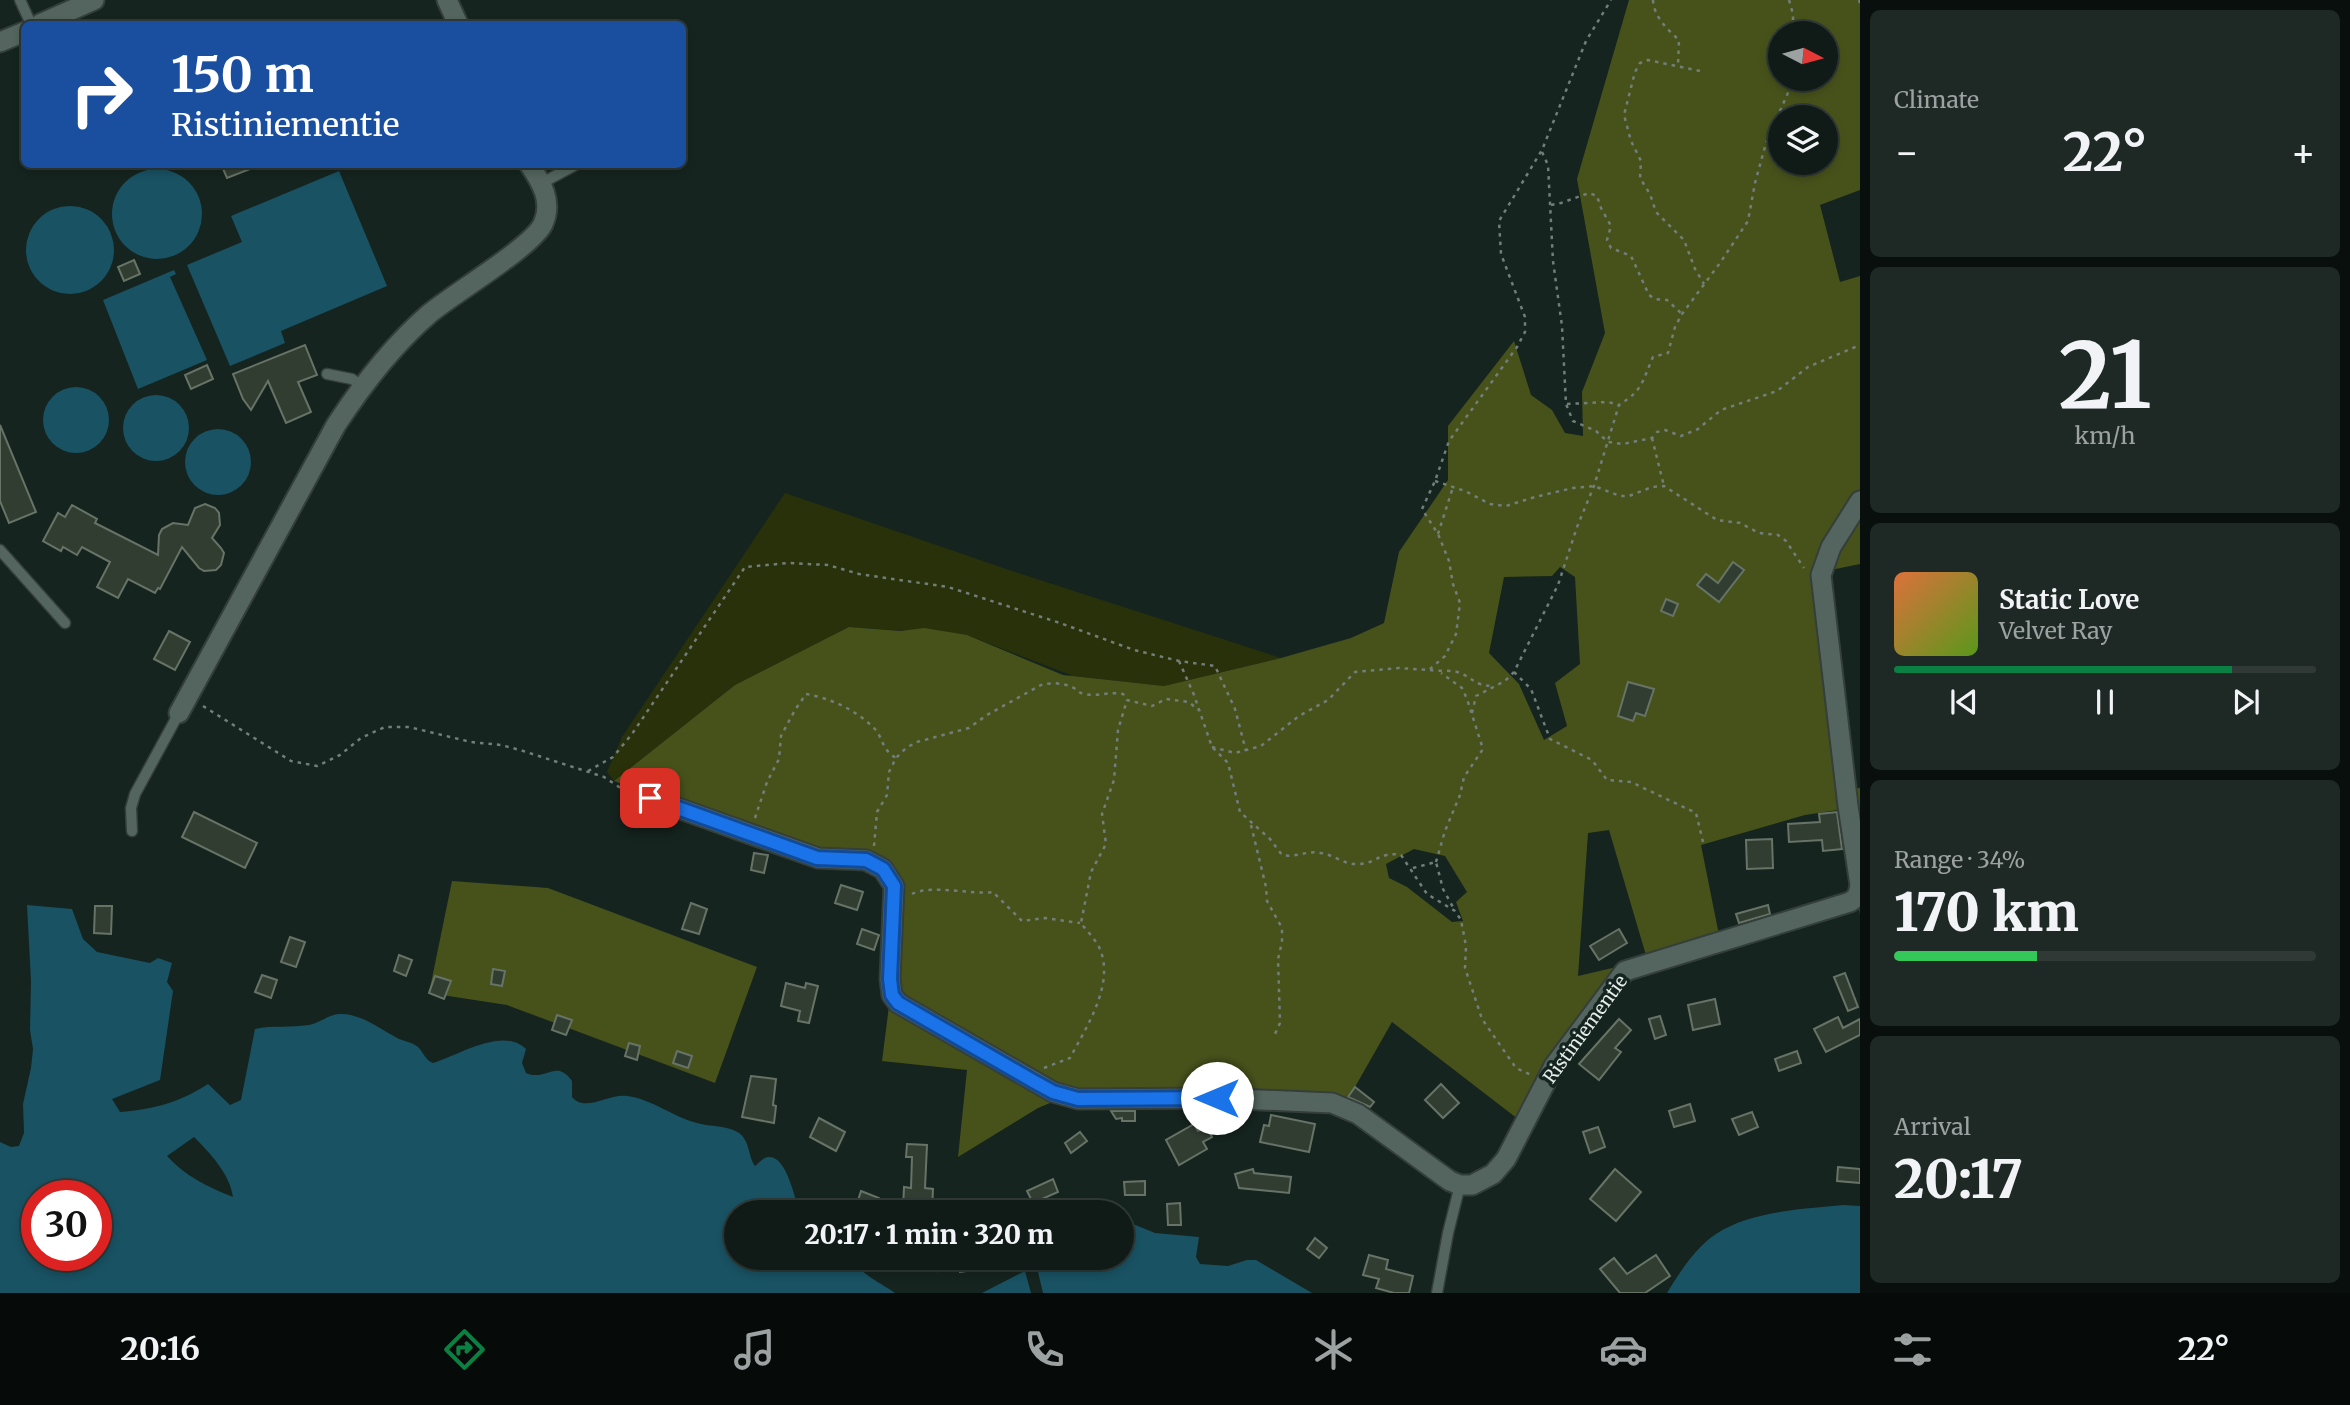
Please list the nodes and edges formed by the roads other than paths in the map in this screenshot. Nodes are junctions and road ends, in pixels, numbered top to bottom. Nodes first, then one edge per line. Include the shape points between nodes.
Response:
1 (20, 0) edge
2 (94, 0) edge
3 (447, 0) edge
4 (30, 21) edge
5 (47, 21) edge
6 (457, 21) edge
7 (21, 33) edge
8 (0, 43) edge
9 (533, 168) edge
10 (570, 168) edge
11 (542, 183) junction
12 (327, 374) dead end
13 (362, 386) junction
14 (1860, 501) edge
15 (0, 550) edge
16 (65, 623) dead end
17 (184, 705) joint
18 (650, 798) road end
19 (132, 831) dead end
20 (1859, 893) edge
21 (1460, 1185) junction
22 (1437, 1293) edge

1 - 4 lane
2 - 5 street
3 - 6 street
7 - 8 street
9 - 11 street
10 - 11 lane
11 - 13 street via 547,213 536,235 427,315
12 - 13 lane
13 - 17 street via 336,425
14 - 20 street, Ristiniementie via 1821,571
15 - 16 lane
17 - 19 lane via 135,793
18 - 21 street via 817,858 874,863 891,877 895,894 890,979 898,1003 1053,1092 1078,1099 1245,1098 1332,1103 1358,1114
20 - 21 street, Ristiniementie via 1850,902 1625,971 1554,1066 1506,1159 1480,1182
21 - 22 lane

